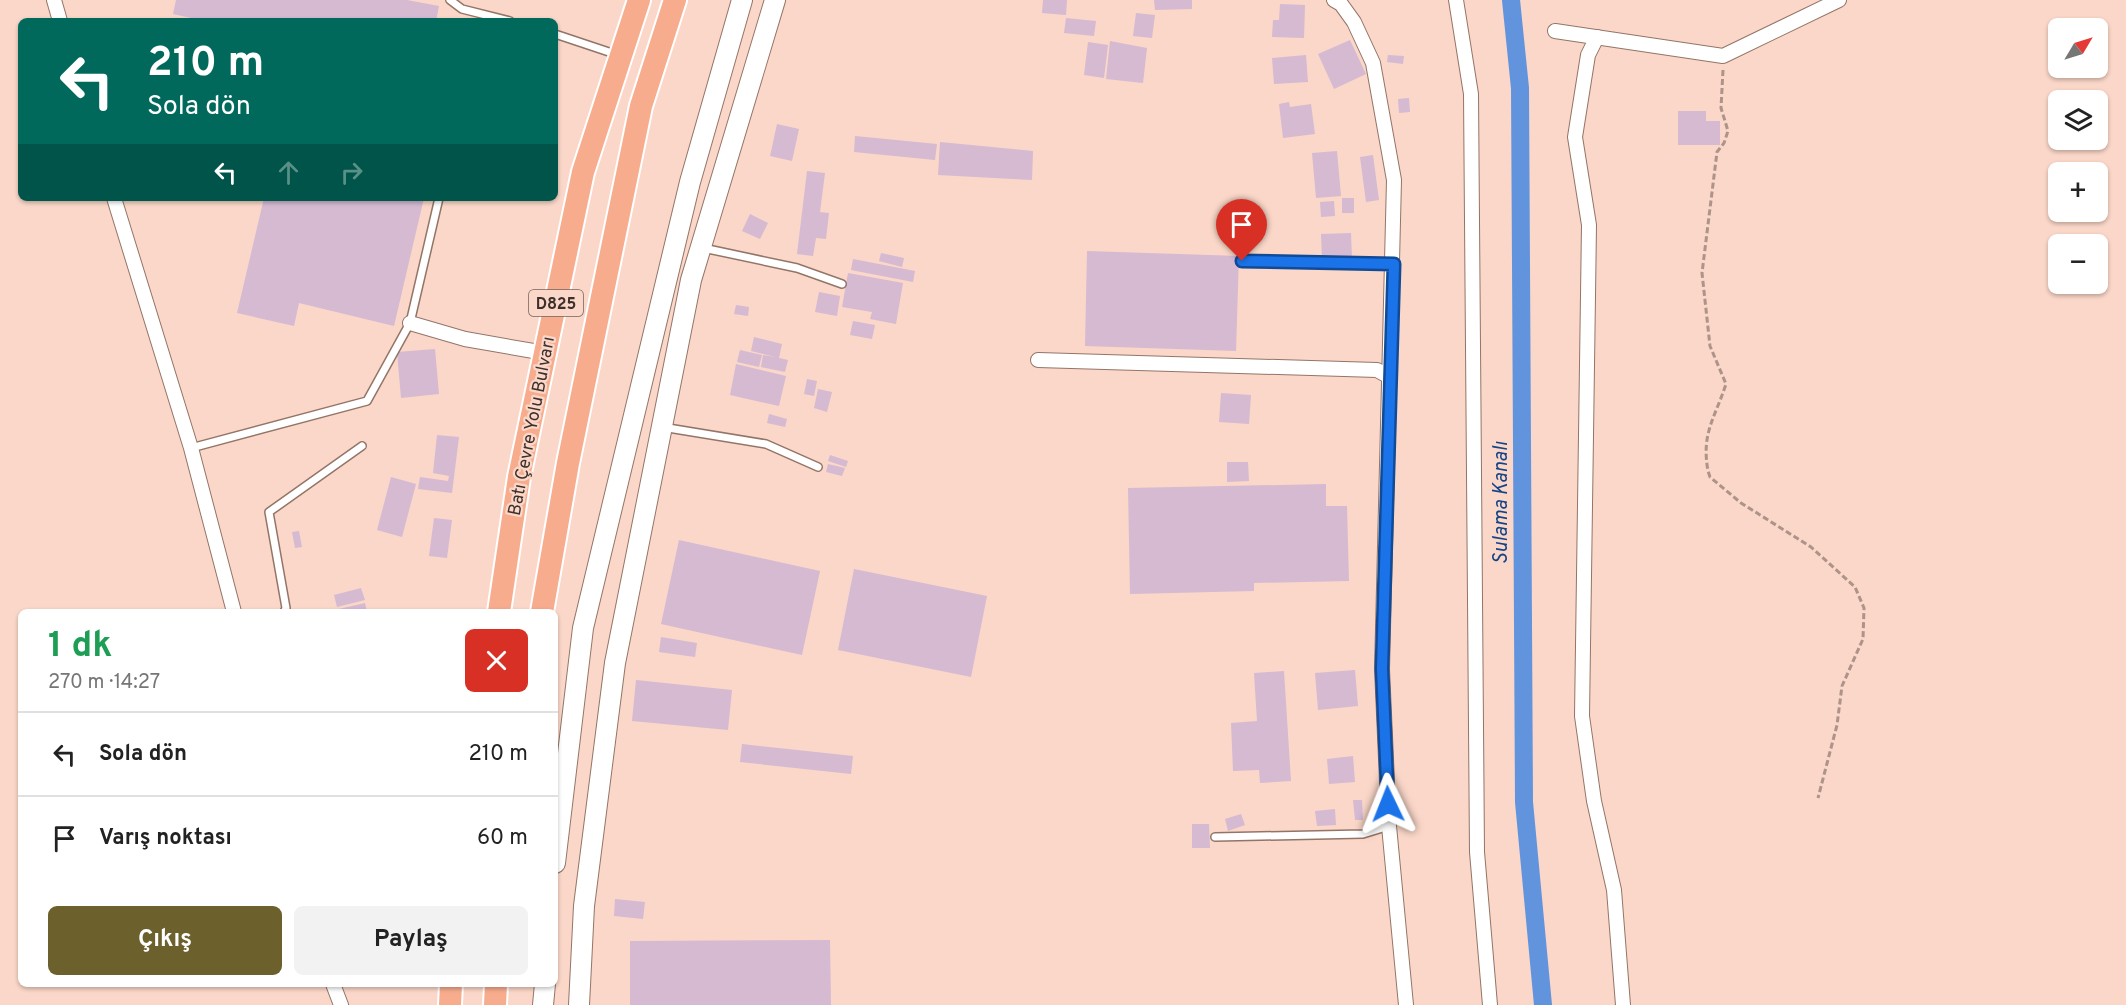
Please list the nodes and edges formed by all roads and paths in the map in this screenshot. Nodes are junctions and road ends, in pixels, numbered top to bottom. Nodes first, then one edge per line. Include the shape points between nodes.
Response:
1 (54, 0) edge
2 (450, 0) edge
3 (639, 0) edge
4 (675, 0) edge
5 (742, 0) edge
6 (775, 0) edge
7 (1334, 0) edge
8 (1456, 0) edge
9 (1839, 0) edge
10 (59, 18) edge
11 (498, 18) edge
12 (1555, 31) dead end
13 (558, 35) edge
14 (1597, 37) junction
15 (1722, 56) junction
16 (622, 57) junction
17 (115, 201) edge
18 (438, 201) edge
19 (701, 247) junction
20 (1242, 261) dead end
21 (1394, 264) junction
22 (842, 284) dead end
23 (410, 322) junction
24 (545, 353) junction
25 (1038, 360) dead end
26 (1388, 376) junction
27 (662, 426) junction
28 (362, 446) dead end
29 (191, 448) junction
30 (818, 467) dead end
31 (233, 609) edge
32 (286, 609) edge
33 (499, 609) edge
34 (543, 609) edge
35 (1818, 798) dead end
36 (1389, 826) junction
37 (1215, 837) dead end
38 (558, 838) edge
39 (334, 987) edge
40 (452, 987) edge
41 (496, 987) edge
42 (545, 987) edge
43 (341, 1005) edge
44 (450, 1005) edge
45 (495, 1005) edge
46 (543, 1005) edge
47 (579, 1005) edge
48 (1406, 1005) edge
49 (1490, 1005) edge
50 (1623, 1005) edge

1 - 10 street
2 - 11 lane via 462,9
3 - 16 highway, Batı Çevre Yolu Bulvarı / D825
4 - 34 highway, D825 via 641,105
5 - 38 main road via 690,182 583,628
6 - 19 main road
7 - 21 street via 1354,22 1373,63 1394,180
8 - 49 street via 1471,94 1477,852
9 - 15 street
12 - 14 street
13 - 16 lane
14 - 15 street
14 - 50 street via 1588,55 1575,137 1589,225 1582,716 1594,801 1614,890
15 - 35 path via 1721,108 1728,131 1717,152 1702,273 1710,346 1726,384 1707,430 1708,471 1741,503 1811,547 1855,587 1864,608 1863,639 1842,686 1837,725
16 - 24 highway, Batı Çevre Yolu Bulvarı / D825 via 583,172
17 - 29 street
18 - 23 lane
19 - 22 lane via 797,268
19 - 27 main road
20 - 21 lane
21 - 26 street
23 - 24 street via 465,339
23 - 29 lane via 367,401
24 - 33 highway, Batı Çevre Yolu Bulvarı / D825 via 519,477
25 - 26 street via 1377,370
26 - 36 street via 1382,669
27 - 30 lane via 766,444
27 - 47 main road via 615,663 584,906
28 - 32 lane via 269,512
29 - 31 street
36 - 37 lane via 1363,834
36 - 48 street
39 - 43 street
40 - 44 highway
41 - 45 highway
42 - 46 main road

